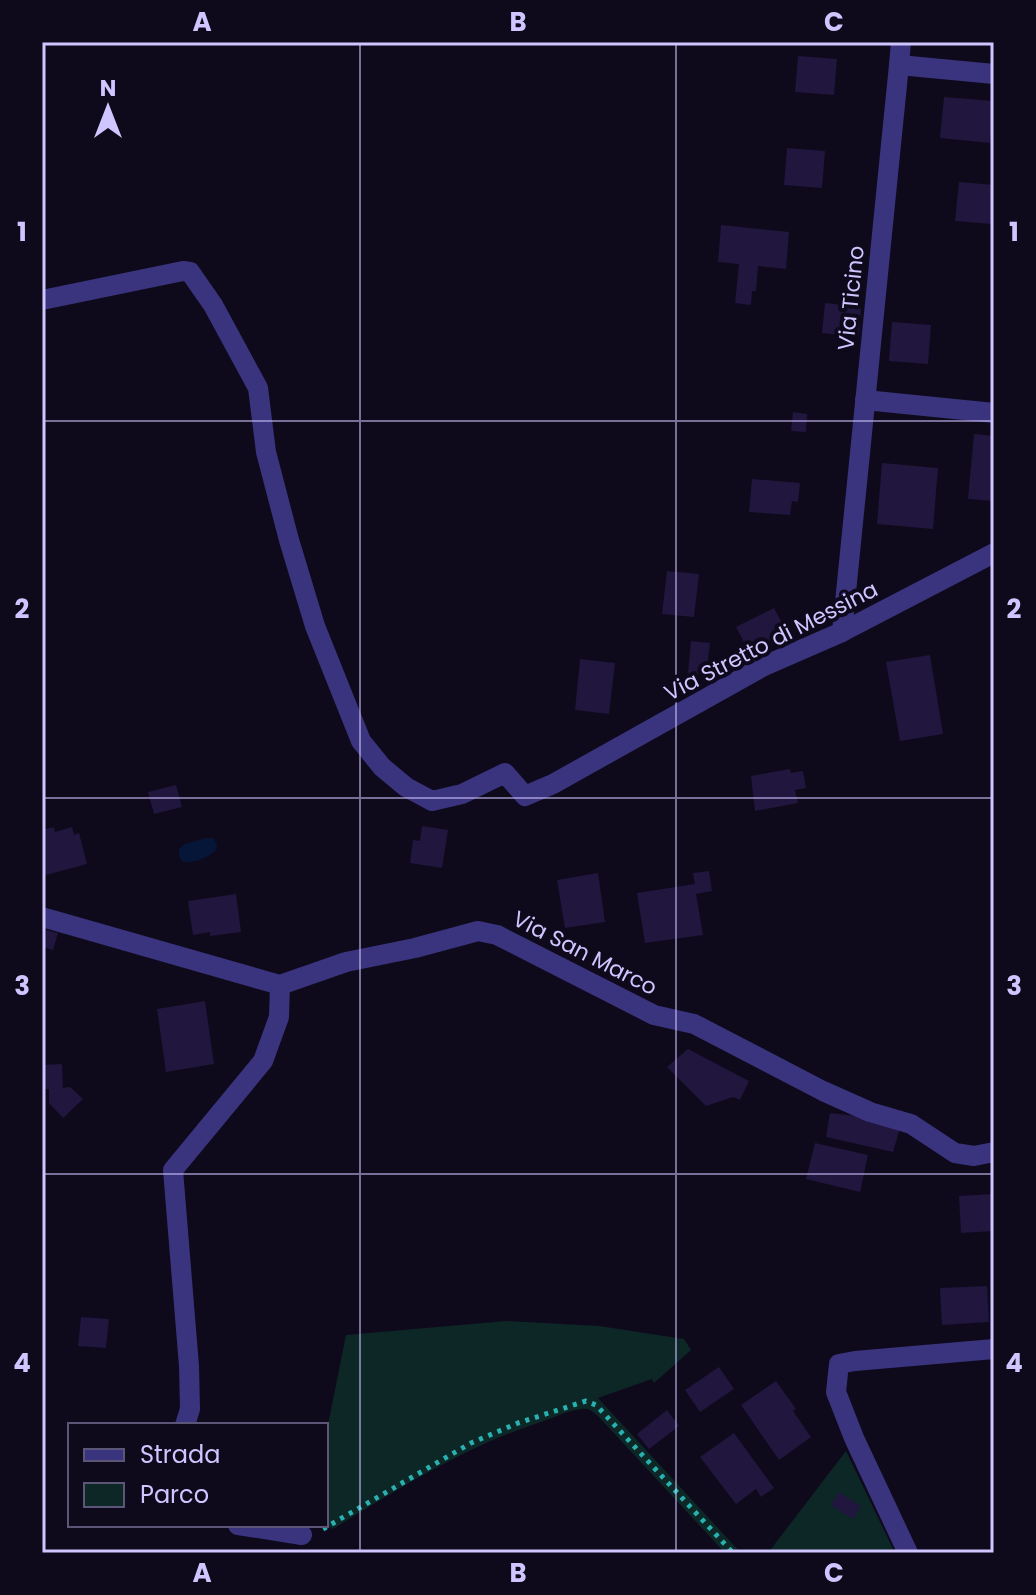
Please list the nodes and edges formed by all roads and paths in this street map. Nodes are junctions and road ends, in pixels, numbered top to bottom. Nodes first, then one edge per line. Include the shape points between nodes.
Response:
1 (901, 42) edge
2 (899, 65) junction
3 (994, 74) edge
4 (42, 300) edge
5 (865, 400) junction
6 (994, 413) edge
7 (994, 553) edge
8 (842, 632) junction
9 (42, 917) edge
10 (280, 985) junction
11 (994, 1152) edge
12 (994, 1349) edge
13 (186, 1423) edge
14 (328, 1525) edge
15 (251, 1527) edge
16 (324, 1527) edge
17 (302, 1535) joint
18 (733, 1553) edge
19 (908, 1553) edge

1 - 2 street, Via Ticino
2 - 3 street
2 - 5 street, Via Ticino
4 - 8 street, Via Stretto di Messina via 190,272 258,388 266,452 315,626 361,741 382,767 432,801 462,794 505,773 525,796 572,775 764,666
5 - 6 street
5 - 8 street, Via Ticino
7 - 8 street, Via Stretto di Messina
9 - 10 street
10 - 11 street, Via San Marco via 346,962 478,931 497,935 654,1015 694,1024 823,1091 911,1124 955,1153
10 - 13 street via 279,1017 263,1061 173,1170 189,1366
12 - 19 street via 839,1364 836,1392
14 - 18 path via 471,1443 586,1401 596,1405
15 - 17 street
16 - 17 path

